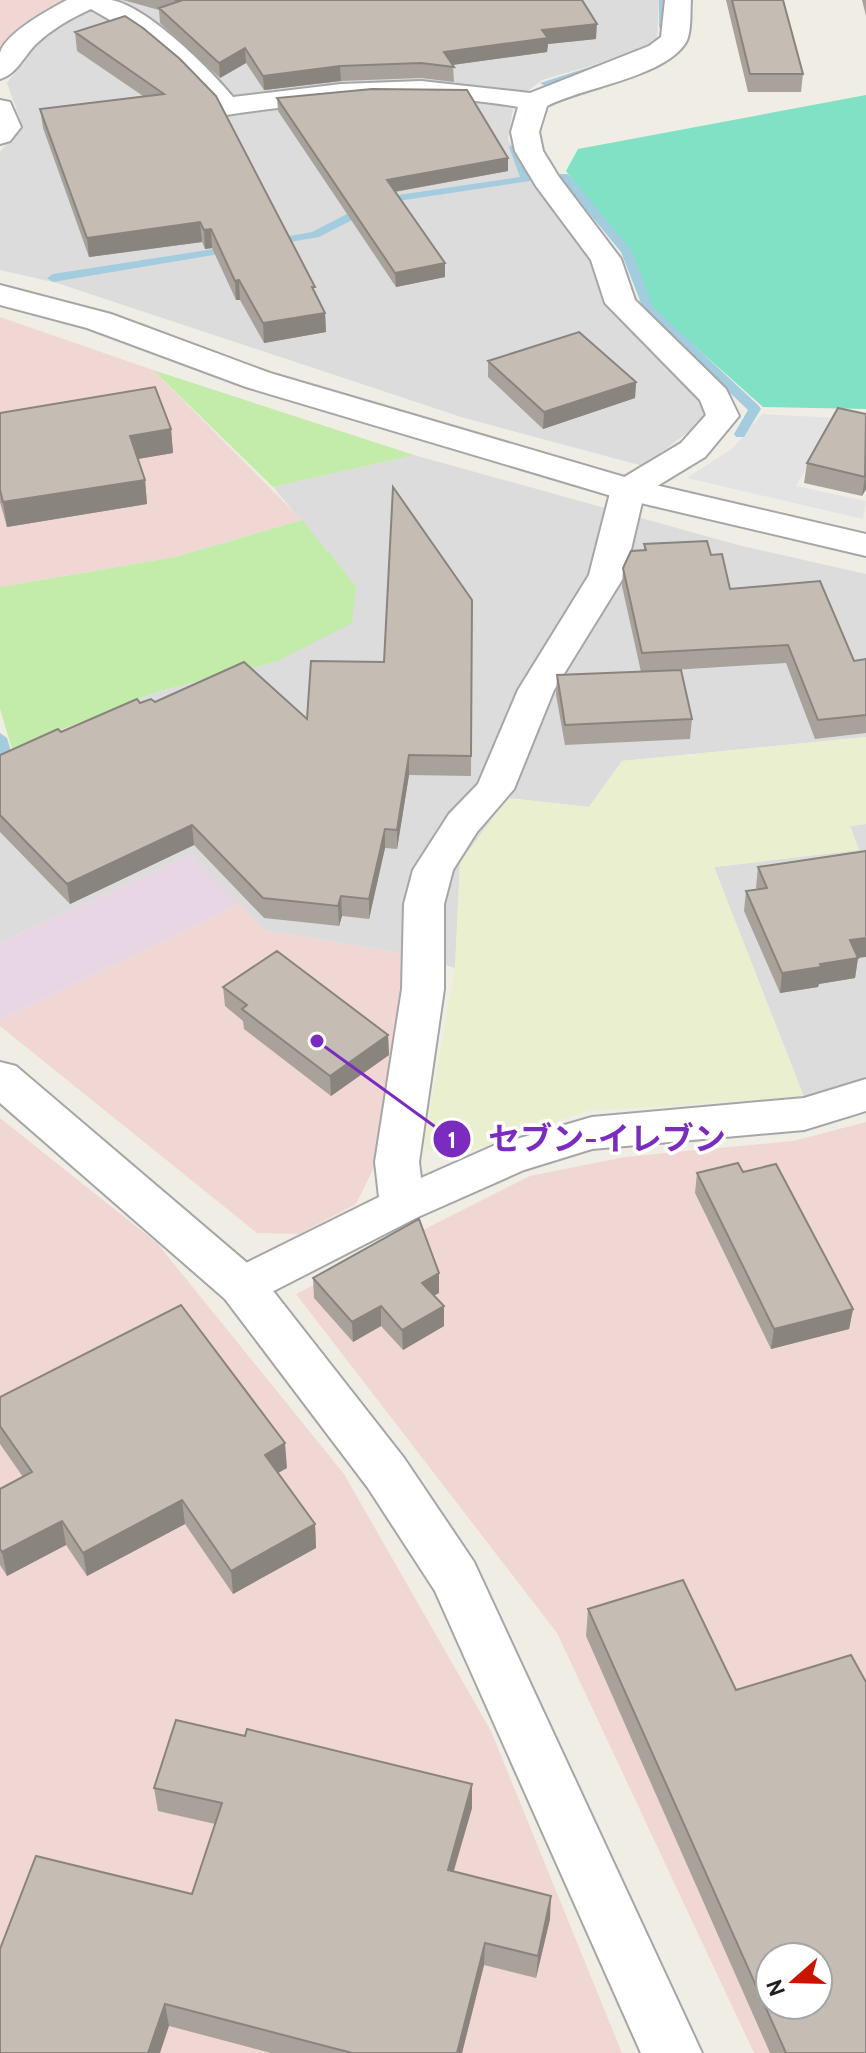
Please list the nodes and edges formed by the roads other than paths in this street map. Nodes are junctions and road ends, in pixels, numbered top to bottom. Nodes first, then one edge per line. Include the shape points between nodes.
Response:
1 (92, 0) edge
2 (678, 0) edge
3 (0, 71) edge
4 (534, 102) junction
5 (0, 108) edge
6 (0, 135) edge
7 (0, 295) edge
8 (628, 489) junction
9 (866, 545) edge
10 (0, 1078) edge
11 (866, 1095) edge
12 (402, 1205) junction
13 (242, 1286) junction
14 (672, 2053) edge

1 - 3 street via 63,10 36,30
1 - 4 street via 151,31 194,65 226,107 338,93 490,91
2 - 4 street via 674,40 658,56 556,89
4 - 8 street via 525,132 546,180 606,259 621,303 715,396 723,416 693,450
5 - 6 street via 7,127
7 - 8 street via 99,321 258,380
8 - 9 street
8 - 12 street via 607,575 536,690 495,789 463,823 433,870 424,904 423,989 397,1162
10 - 13 street
11 - 12 street via 804,1114 592,1133 509,1158
12 - 13 street
13 - 14 street via 386,1473 455,1578

